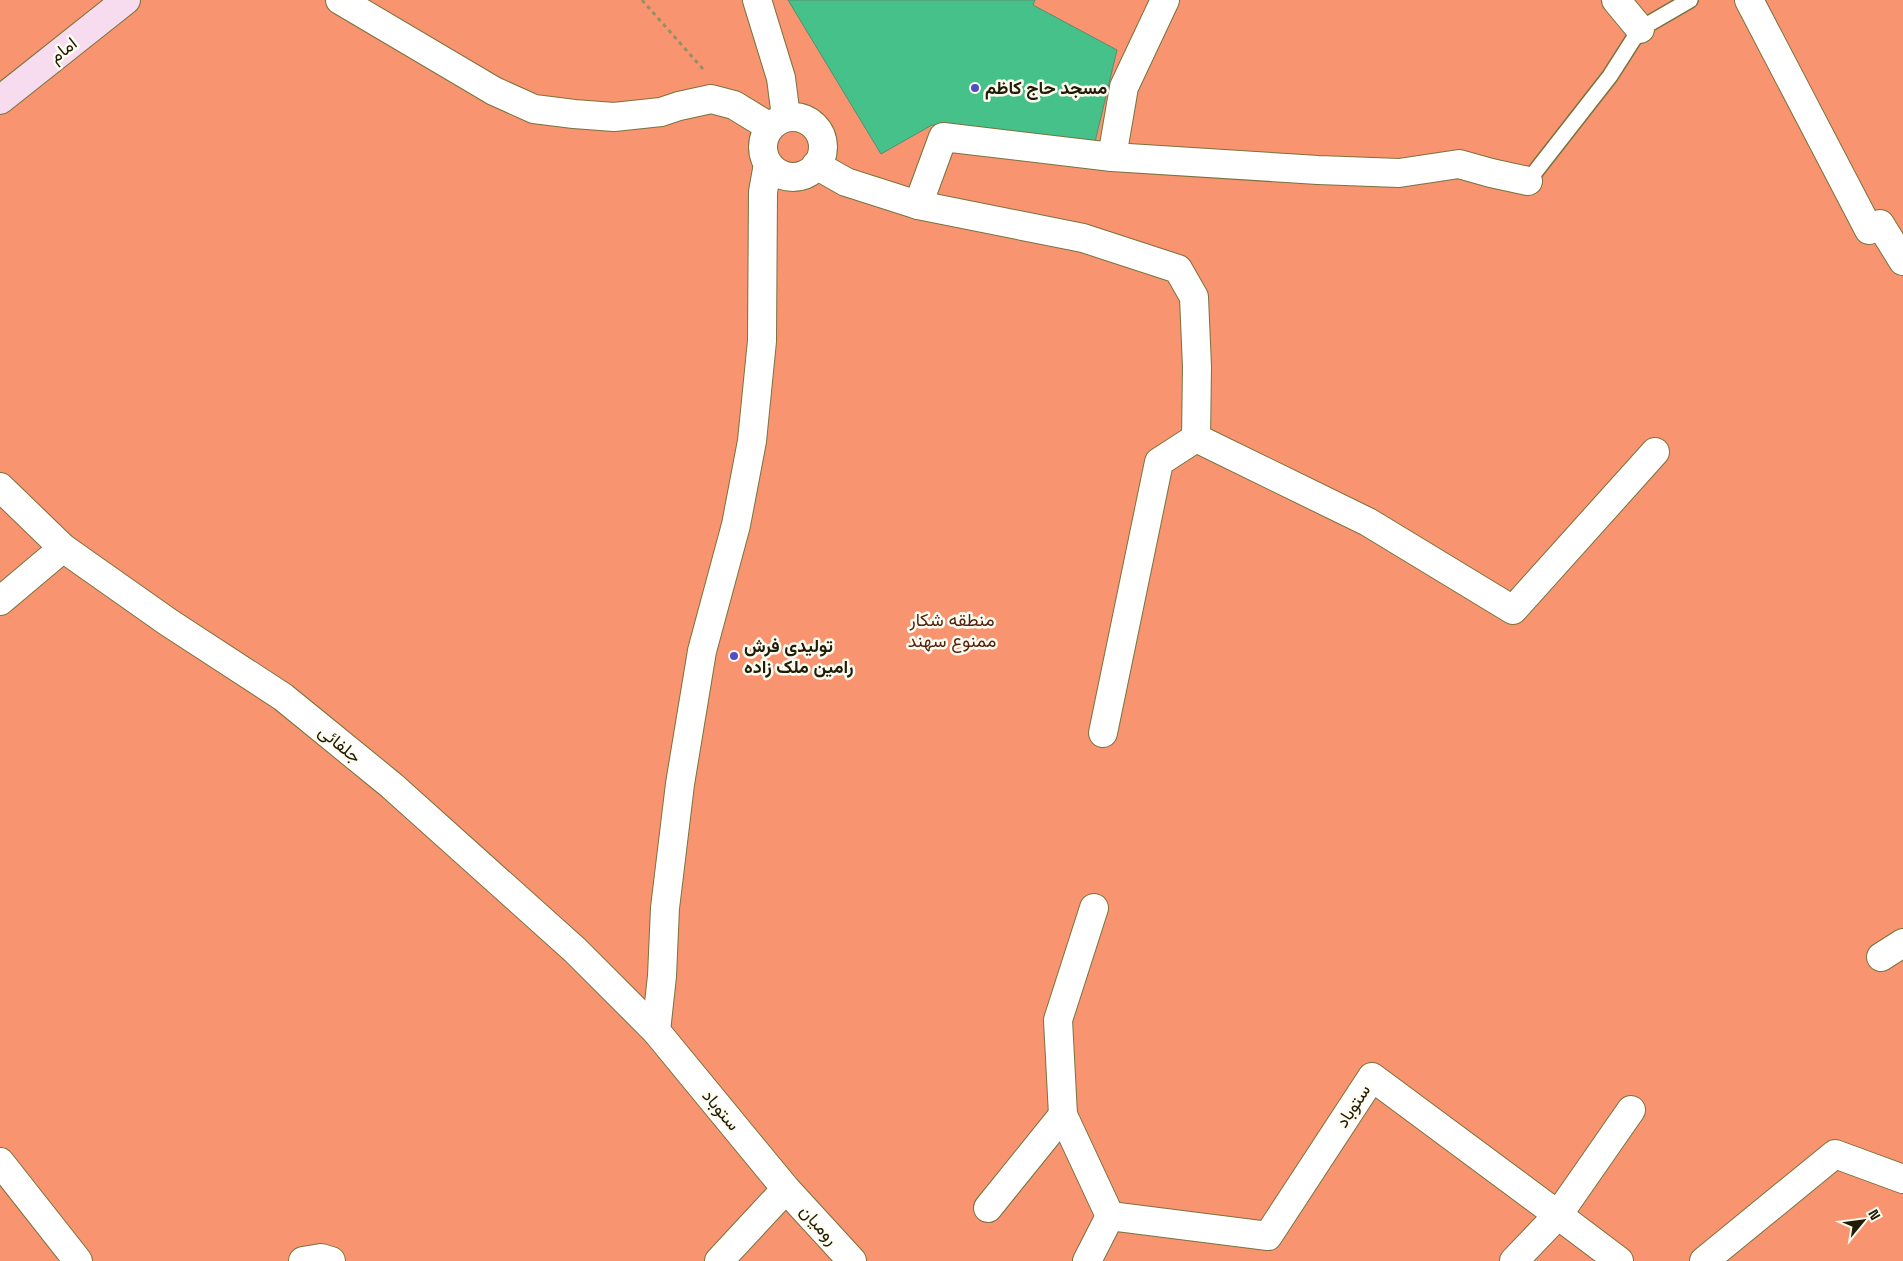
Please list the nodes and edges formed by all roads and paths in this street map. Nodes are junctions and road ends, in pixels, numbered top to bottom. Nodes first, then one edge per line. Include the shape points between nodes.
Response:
1 (126, 0) edge
2 (340, 0) edge
3 (642, 0) edge
4 (757, 0) edge
5 (1164, 0) edge
6 (1616, 0) edge
7 (1690, 0) edge
8 (1749, 0) edge
9 (1640, 29) junction
10 (0, 100) edge
11 (734, 105) junction
12 (778, 122) junction
13 (1112, 157) junction
14 (768, 164) junction
15 (816, 165) junction
16 (1528, 181) joint
17 (918, 205) junction
18 (1903, 261) edge
19 (1196, 438) junction
20 (1655, 452) dead end
21 (0, 487) edge
22 (64, 548) junction
23 (0, 602) edge
24 (1103, 733) dead end
25 (1094, 908) dead end
26 (656, 1031) junction
27 (1631, 1110) dead end
28 (1063, 1115) junction
29 (0, 1162) edge
30 (1903, 1179) edge
31 (786, 1189) junction
32 (988, 1208) dead end
33 (1558, 1215) junction
34 (1110, 1216) junction
35 (78, 1261) edge
36 (303, 1261) edge
37 (331, 1261) edge
38 (719, 1261) edge
39 (852, 1261) edge
40 (1087, 1261) edge
41 (1514, 1261) edge
42 (1619, 1261) edge
43 (1704, 1261) edge

1 - 10 main road, امام
2 - 11 street via 494,91 534,109 614,117 661,112 712,99
3 - 11 path
4 - 12 street via 781,78
5 - 13 street via 1124,88
6 - 9 street
7 - 9 lane
8 - 18 street via 1869,230 1880,224
9 - 16 lane via 1610,76
11 - 12 street
12 - 14 street via 764,136 762,146
12 - 15 street via 797,117 814,126 823,144
13 - 16 street via 1399,173 1459,164
13 - 17 street via 944,137
14 - 15 street via 784,176 794,177 803,175
14 - 26 street via 763,192 762,341 752,441 736,524 700,661 680,784 665,908
15 - 17 street via 846,182
17 - 19 street via 1083,238 1178,269 1194,297
19 - 20 street via 1368,522 1513,610
19 - 24 street via 1159,462
21 - 22 street, جلفائی
22 - 23 street
22 - 26 street, جلفائی via 168,622 283,697 391,785 575,950
25 - 28 street via 1058,1020
26 - 31 street, ستوباد
27 - 33 street
28 - 32 street
28 - 34 street
29 - 35 street
30 - 43 street via 1835,1154
31 - 38 street
31 - 39 street, رومیان
33 - 34 street, ستوباد via 1372,1077 1268,1236
33 - 41 street
33 - 42 street
34 - 40 street
36 - 37 street via 321,1258

